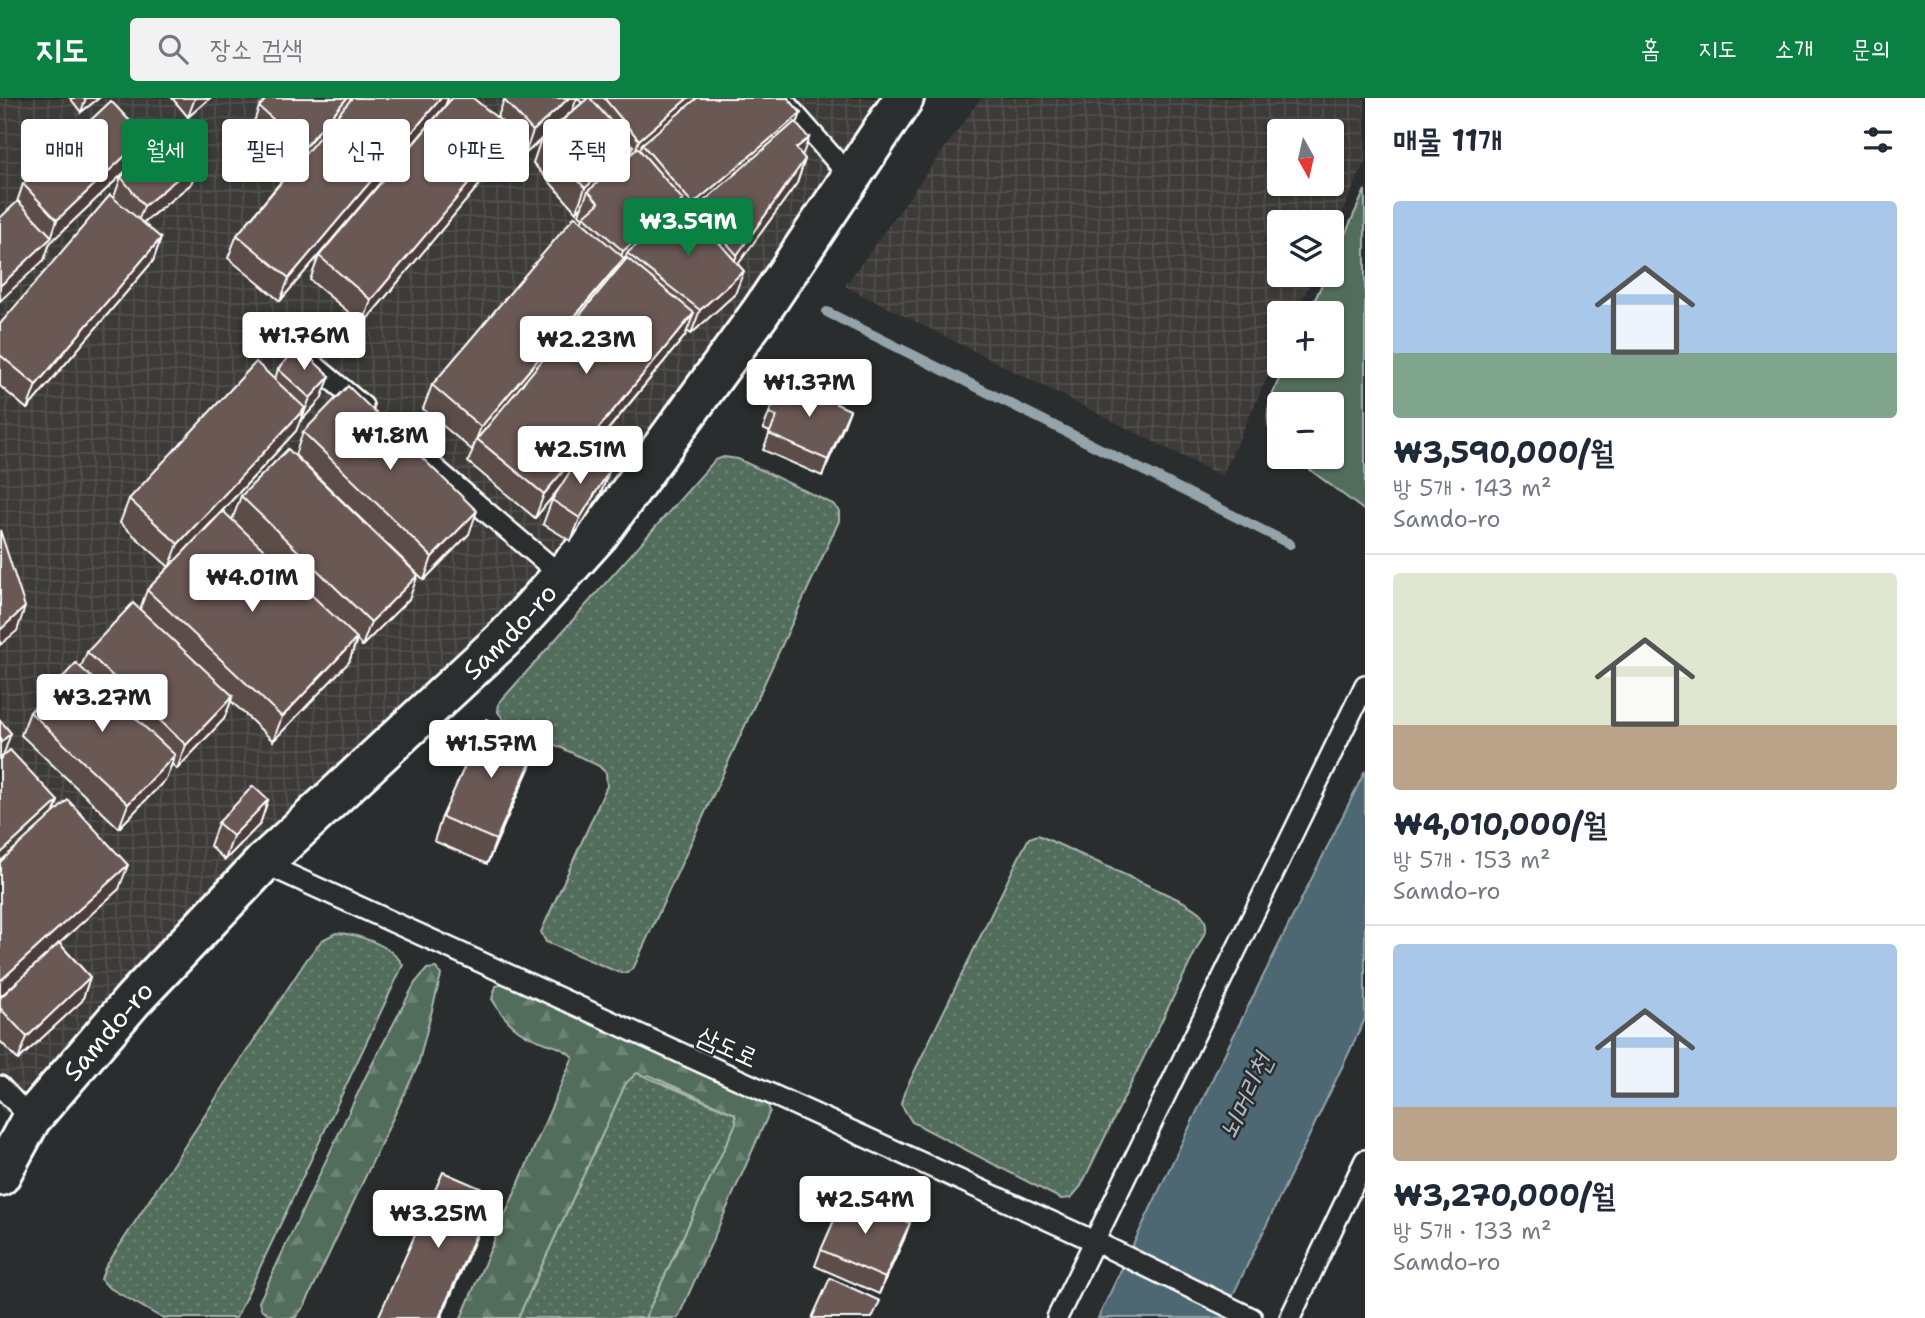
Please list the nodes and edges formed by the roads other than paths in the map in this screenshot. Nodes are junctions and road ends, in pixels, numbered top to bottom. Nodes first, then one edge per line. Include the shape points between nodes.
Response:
1 (780, 98) edge
2 (904, 98) edge
3 (851, 178) junction
4 (266, 325) dead end
5 (564, 577) junction
6 (1365, 685) edge
7 (263, 863) junction
8 (0, 1086) edge
9 (31, 1119) junction
10 (1365, 1160) edge
11 (0, 1176) edge
12 (1094, 1241) junction
13 (1057, 1318) edge
14 (1252, 1318) edge
15 (1290, 1318) edge

1 - 3 lane
2 - 3 street, Samdo-ro
3 - 5 street, Samdo-ro via 649,470
4 - 5 lane
5 - 7 street, Samdo-ro via 507,636
6 - 12 lane
7 - 9 street, Samdo-ro via 133,1000
7 - 12 lane, 삼도로
8 - 9 lane
9 - 11 street, Samdo-ro
10 - 15 lane
12 - 13 lane
12 - 14 lane, 삼도로

